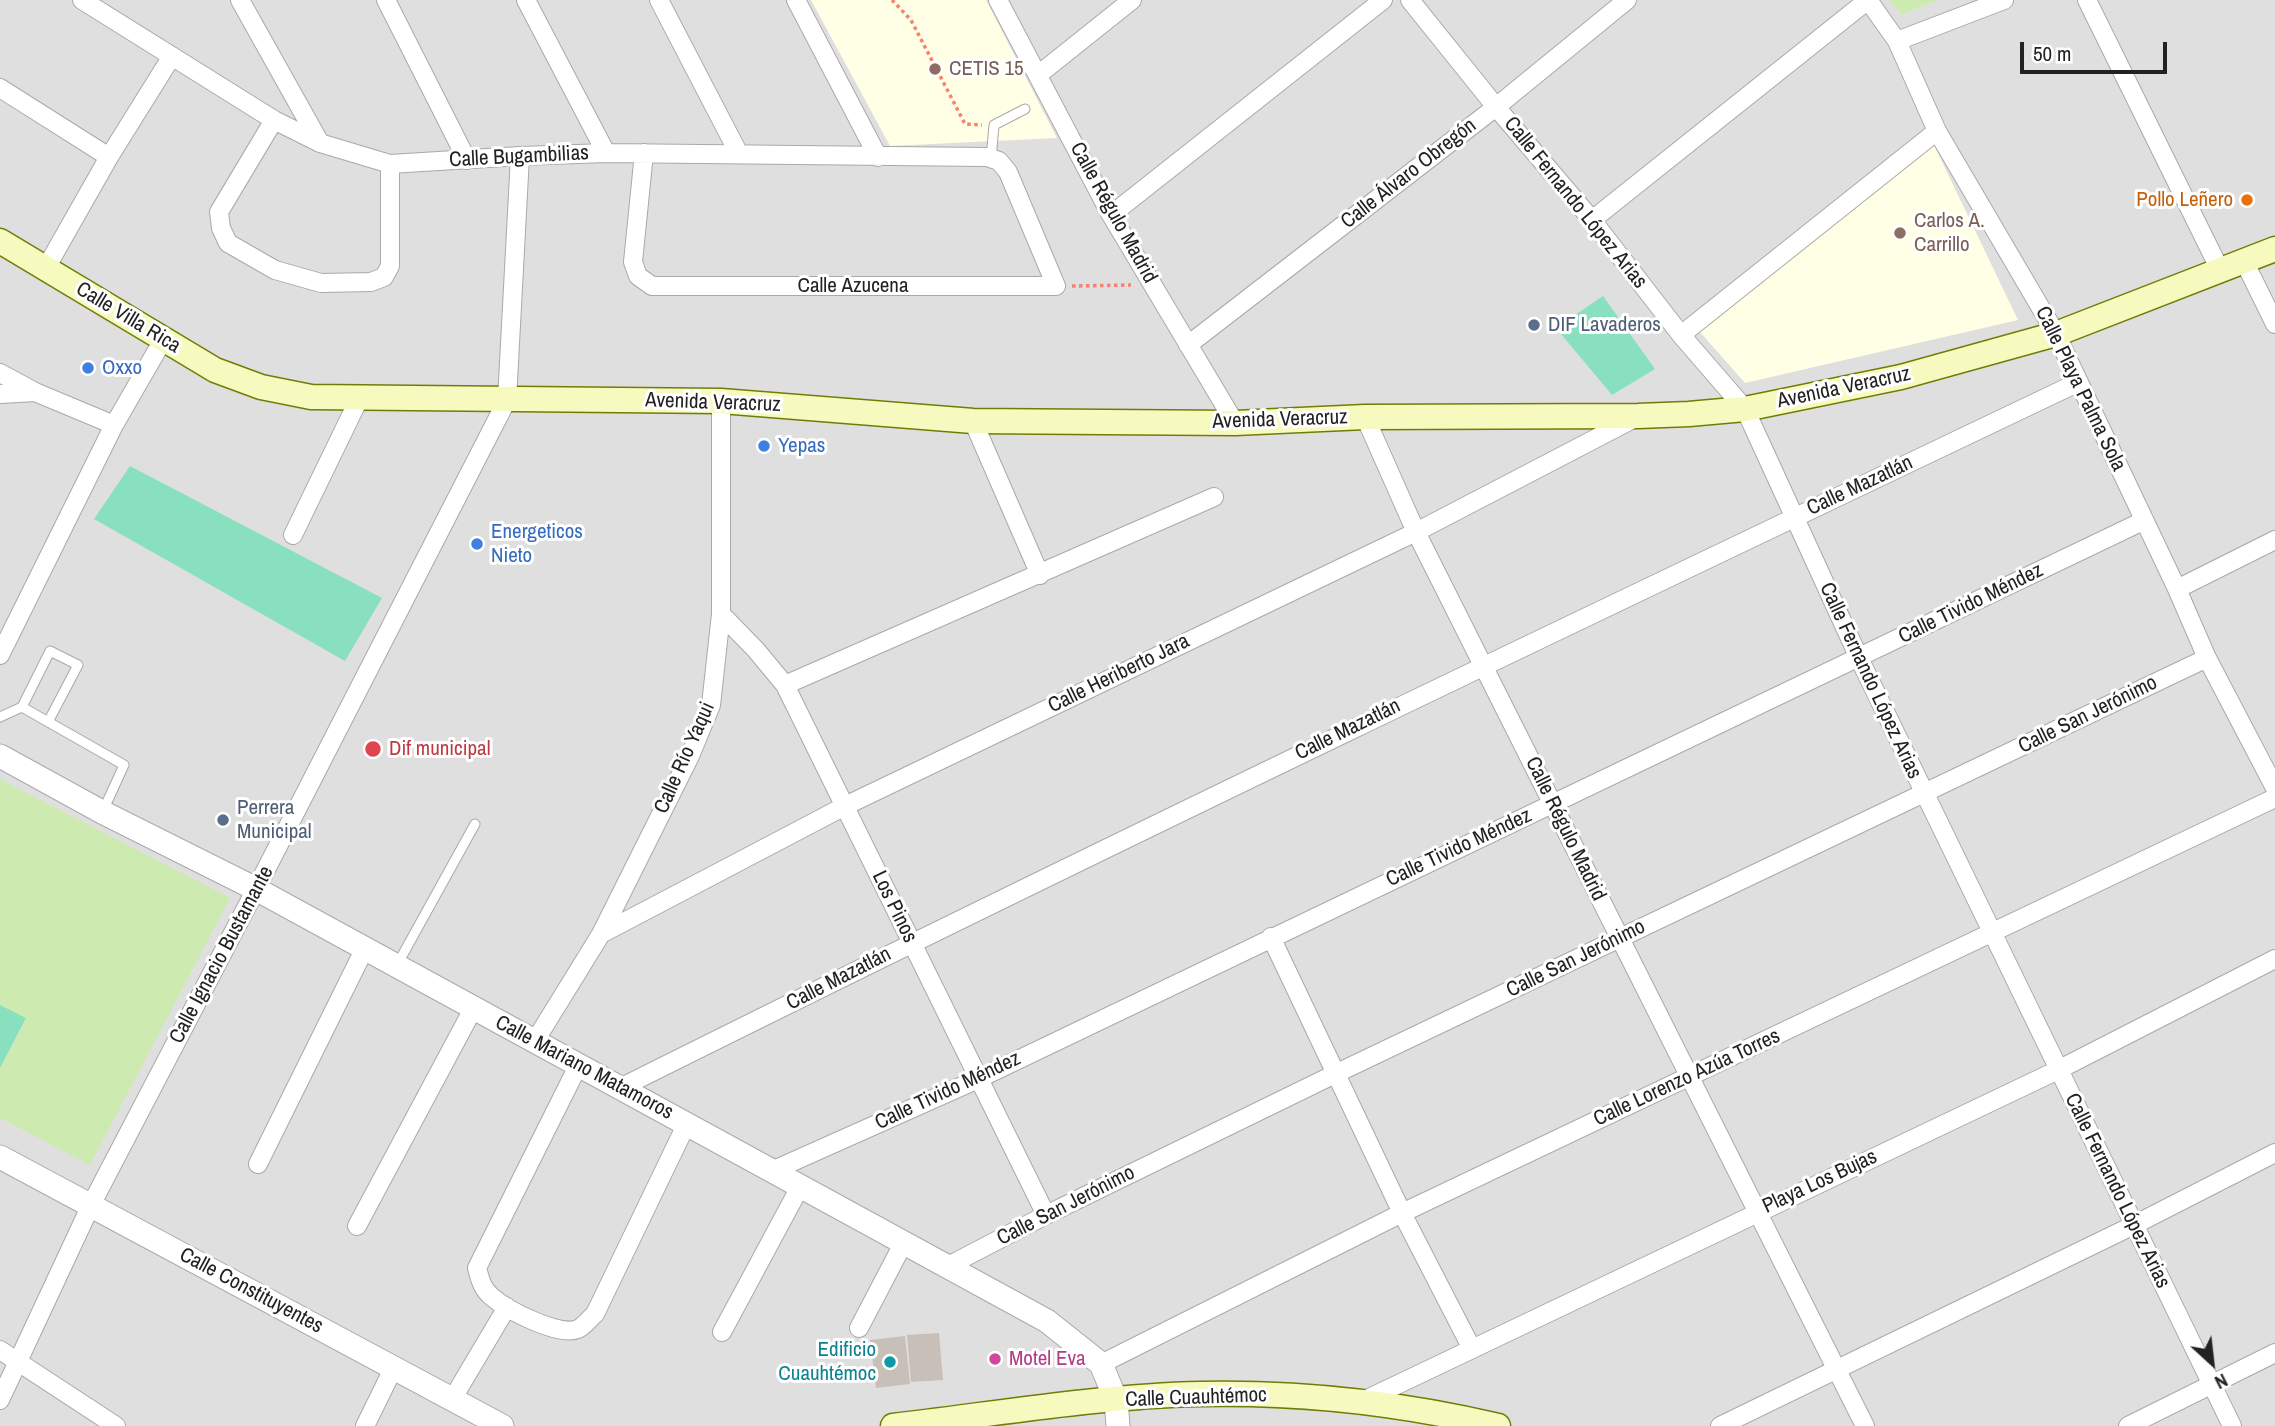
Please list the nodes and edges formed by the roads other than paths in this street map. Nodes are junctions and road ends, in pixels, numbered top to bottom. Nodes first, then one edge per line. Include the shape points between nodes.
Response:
1 (240, 0) edge
2 (387, 0) edge
3 (526, 0) edge
4 (659, 0) edge
5 (796, 0) edge
6 (998, 0) edge
7 (1132, 0) edge
8 (1383, 0) edge
9 (1410, 0) edge
10 (1628, 0) edge
11 (1868, 0) edge
12 (2004, 0) edge
13 (2087, 0) edge
14 (85, 1) edge
15 (1897, 41) junction
16 (172, 57) junction
17 (1038, 75) junction
18 (0, 88) edge
19 (1496, 107) junction
20 (1025, 109) dead end
21 (274, 120) junction
22 (1937, 131) junction
23 (320, 143) junction
24 (606, 153) junction
25 (644, 153) junction
26 (739, 154) junction
27 (520, 156) junction
28 (108, 157) junction
29 (878, 157) junction
30 (467, 160) junction
31 (995, 160) junction
32 (390, 164) junction
33 (1111, 215) junction
34 (1592, 220) junction
35 (0, 241) edge
36 (2275, 249) edge
37 (2244, 261) junction
38 (46, 268) junction
39 (2220, 270) junction
40 (2275, 324) edge
41 (2056, 334) junction
42 (1681, 335) junction
43 (163, 340) junction
44 (1188, 345) junction
45 (0, 373) edge
46 (2079, 382) junction
47 (261, 387) joint
48 (35, 392) junction
49 (0, 394) edge
50 (359, 399) junction
51 (507, 400) junction
52 (721, 401) junction
53 (1745, 409) junction
54 (1638, 416) junction
55 (1365, 417) junction
56 (973, 421) junction
57 (1236, 423) junction
58 (114, 425) junction
59 (1214, 497) dead end
60 (1794, 517) junction
61 (2143, 521) junction
62 (1416, 532) junction
63 (293, 535) dead end
64 (2275, 540) edge
65 (1040, 575) junction
66 (2177, 589) junction
67 (721, 614) junction
68 (0, 655) edge
69 (1859, 658) junction
70 (2207, 658) junction
71 (1484, 664) junction
72 (785, 685) junction
73 (22, 707) junction
74 (0, 717) edge
75 (48, 722) junction
76 (0, 756) edge
77 (2275, 788) edge
78 (1924, 794) junction
79 (2275, 798) edge
80 (1553, 803) junction
81 (845, 806) junction
82 (102, 812) junction
83 (475, 824) dead end
84 (256, 889) junction
85 (1992, 933) junction
86 (601, 934) junction
87 (1271, 937) junction
88 (1619, 939) junction
89 (911, 943) junction
90 (364, 950) junction
91 (2275, 959) edge
92 (397, 967) junction
93 (473, 1009) junction
94 (535, 1041) junction
95 (579, 1064) junction
96 (2058, 1070) junction
97 (1335, 1074) junction
98 (1689, 1076) junction
99 (978, 1079) junction
100 (622, 1087) junction
101 (687, 1123) junction
102 (2275, 1153) edge
103 (0, 1157) edge
104 (258, 1164) dead end
105 (774, 1170) junction
106 (801, 1185) junction
107 (91, 1205) junction
108 (1758, 1212) junction
109 (1402, 1213) junction
110 (1046, 1215) junction
111 (356, 1226) dead end
112 (2134, 1226) junction
113 (904, 1242) junction
114 (948, 1266) junction
115 (507, 1307) junction
116 (859, 1328) dead end
117 (722, 1332) dead end
118 (1472, 1349) junction
119 (0, 1350) edge
120 (2275, 1353) edge
121 (18, 1360) junction
122 (1101, 1364) junction
123 (394, 1367) junction
124 (1835, 1369) junction
125 (2212, 1385) junction
126 (453, 1398) junction
127 (0, 1400) edge
128 (1116, 1400) junction
129 (1363, 1401) junction
130 (116, 1426) edge
131 (365, 1426) edge
132 (502, 1426) edge
133 (894, 1426) edge
134 (1118, 1426) edge
135 (1498, 1426) edge
136 (1720, 1426) edge
137 (1865, 1426) edge
138 (2128, 1426) edge
139 (2232, 1426) edge

1 - 23 street
2 - 30 street
3 - 24 street
4 - 26 street
5 - 29 street
6 - 17 street, Calle Régulo Madrid
7 - 17 street
8 - 33 street
9 - 19 street, Calle Fernando López Arias
10 - 19 street, Calle Álvaro Obregón
11 - 15 street, Calle Playa Palma Sola
11 - 34 street
12 - 15 street
13 - 39 street
14 - 16 street, Calle Bugambilias
15 - 22 street, Calle Playa Palma Sola
16 - 21 street, Calle Bugambilias
16 - 28 street
17 - 33 street, Calle Régulo Madrid
18 - 28 street
19 - 34 street, Calle Fernando López Arias
19 - 44 street, Calle Álvaro Obregón
20 - 31 lane via 994,125
21 - 23 street, Calle Bugambilias
21 - 32 street via 219,212 228,243 275,270 321,283 371,282 384,277 390,267
22 - 41 street, Calle Playa Palma Sola
22 - 42 street
23 - 32 street, Calle Bugambilias
24 - 25 street, Calle Bugambilias
24 - 27 street, Calle Bugambilias
25 - 26 street, Calle Bugambilias
25 - 31 street, Calle Azucena via 633,262 638,276 652,286 1056,286 1008,172
26 - 29 street, Calle Bugambilias
27 - 30 street, Calle Bugambilias
27 - 51 street
28 - 38 street
29 - 31 street, Calle Bugambilias
30 - 32 street, Calle Bugambilias
33 - 44 street, Calle Régulo Madrid
34 - 42 street, Calle Fernando López Arias
35 - 38 main road, Calle Villa Rica
36 - 37 main road, Avenida Veracruz
37 - 39 main road, Avenida Veracruz
37 - 40 street
38 - 43 main road, Calle Villa Rica
39 - 41 main road, Avenida Veracruz
41 - 46 street, Calle Playa Palma Sola
41 - 53 main road, Avenida Veracruz via 1901,377
42 - 53 street, Calle Fernando López Arias
43 - 47 main road, Calle Villa Rica via 215,369
43 - 58 street
44 - 57 street, Calle Régulo Madrid
45 - 48 street
46 - 60 street, Calle Mazatlán
46 - 61 street, Calle Playa Palma Sola
47 - 50 main road, Avenida Veracruz via 311,397
48 - 49 street
48 - 58 street
50 - 51 main road, Avenida Veracruz
50 - 63 street
51 - 52 main road, Avenida Veracruz
51 - 84 street, Calle Ignacio Bustamante
52 - 56 main road, Avenida Veracruz
52 - 67 street, Calle Río Yaqui
53 - 54 main road, Avenida Veracruz
53 - 60 street, Calle Fernando López Arias
54 - 55 main road, Avenida Veracruz
54 - 62 street, Calle Heriberto Jara
55 - 57 main road, Avenida Veracruz
55 - 62 street, Calle Régulo Madrid
56 - 57 main road, Avenida Veracruz
56 - 65 street
58 - 68 street
59 - 65 street
60 - 69 street, Calle Fernando López Arias
60 - 71 street, Calle Mazatlán
61 - 66 street, Calle Playa Palma Sola
61 - 69 street, Calle Tivido Méndez
62 - 71 street, Calle Régulo Madrid
62 - 81 street, Calle Heriberto Jara
64 - 66 street
65 - 72 street
66 - 70 street, Calle Playa Palma Sola
67 - 72 street, Los Pinos
67 - 86 street, Calle Río Yaqui via 711,705
69 - 78 street, Calle Fernando López Arias
69 - 80 street, Calle Tivido Méndez
70 - 77 street, Calle Playa Palma Sola
70 - 78 street, Calle San Jerónimo
71 - 80 street, Calle Régulo Madrid
71 - 89 street, Calle Mazatlán
72 - 81 street, Los Pinos
73 - 74 lane
73 - 75 lane
73 - 75 lane via 50,652 78,665
75 - 82 lane via 124,765
76 - 82 street, Calle Mariano Matamoros
78 - 85 street, Calle Fernando López Arias
78 - 88 street, Calle San Jerónimo
79 - 85 street, Calle Lorenzo Azúa Torres
80 - 87 street, Calle Tivido Méndez
80 - 88 street, Calle Régulo Madrid
81 - 86 street, Calle Heriberto Jara
81 - 89 street, Los Pinos
82 - 84 street, Calle Mariano Matamoros
83 - 92 lane
84 - 90 street, Calle Mariano Matamoros
84 - 107 street, Calle Ignacio Bustamante
85 - 96 street, Calle Fernando López Arias
85 - 98 street, Calle Lorenzo Azúa Torres
86 - 94 street, Calle Río Yaqui
87 - 97 street
87 - 99 street, Calle Tivido Méndez
88 - 97 street, Calle San Jerónimo
88 - 98 street, Calle Régulo Madrid
89 - 99 street, Los Pinos
89 - 100 street, Calle Mazatlán
90 - 92 street, Calle Mariano Matamoros
90 - 104 street
91 - 96 street, Playa Los Bujas
92 - 93 street, Calle Mariano Matamoros
93 - 94 street, Calle Mariano Matamoros
93 - 111 street
94 - 95 street, Calle Mariano Matamoros
95 - 100 street, Calle Mariano Matamoros
95 - 115 street via 477,1268 481,1283
96 - 108 street, Playa Los Bujas
96 - 112 street, Calle Fernando López Arias
97 - 109 street
97 - 110 street, Calle San Jerónimo
98 - 108 street, Calle Régulo Madrid
98 - 109 street, Calle Lorenzo Azúa Torres
99 - 105 street, Calle Tivido Méndez
99 - 110 street, Los Pinos
100 - 101 street, Calle Mariano Matamoros
101 - 105 street, Calle Mariano Matamoros
101 - 115 street via 595,1314 578,1329 559,1331
102 - 112 street
103 - 107 street, Calle Constituyentes
105 - 106 street, Calle Mariano Matamoros
106 - 113 street, Calle Mariano Matamoros
106 - 117 street
107 - 121 street, Calle Ignacio Bustamante
107 - 123 street, Calle Constituyentes
108 - 118 street, Playa Los Bujas
108 - 124 street, Calle Régulo Madrid
109 - 118 street
109 - 122 street, Calle Lorenzo Azúa Torres
110 - 114 street, Calle San Jerónimo
112 - 124 street
112 - 125 street, Calle Fernando López Arias
113 - 114 street, Calle Mariano Matamoros
113 - 116 street
114 - 122 street, Calle Mariano Matamoros via 1047,1321
115 - 126 street
118 - 129 street, Playa Los Bujas
119 - 121 street
120 - 125 street
121 - 127 street, Calle Ignacio Bustamante
121 - 130 street
122 - 128 street, Calle Mariano Matamoros
123 - 126 street, Calle Constituyentes
123 - 131 street
124 - 136 street
124 - 137 street, Calle Régulo Madrid
125 - 138 street
125 - 139 street, Calle Fernando López Arias
126 - 132 street, Calle Constituyentes
128 - 129 main road, Calle Cuauhtémoc via 1225,1394
128 - 133 main road, Calle Cuauhtémoc
128 - 134 street, Calle Mariano Matamoros
129 - 135 main road, Calle Cuauhtémoc

